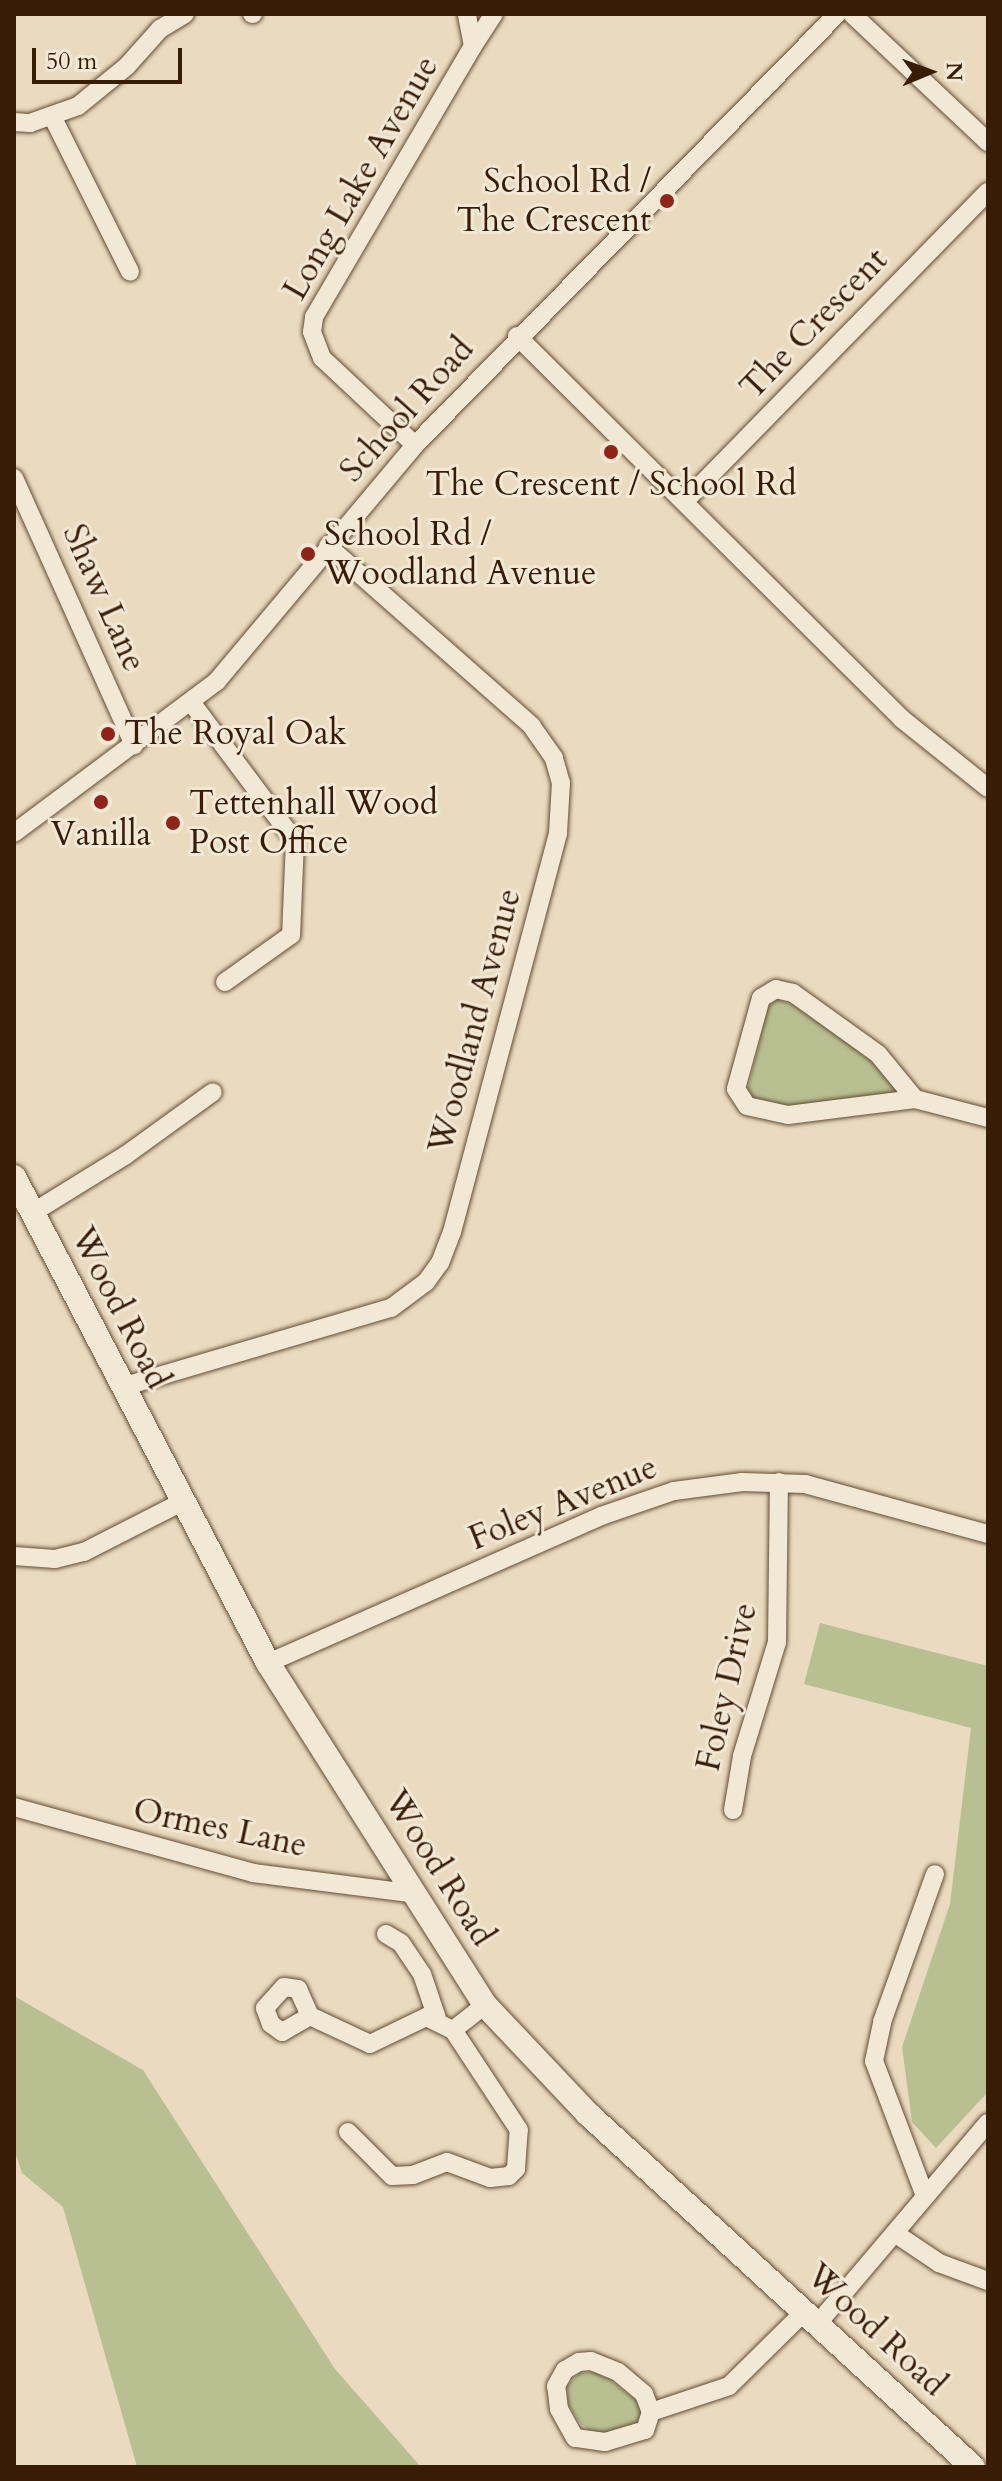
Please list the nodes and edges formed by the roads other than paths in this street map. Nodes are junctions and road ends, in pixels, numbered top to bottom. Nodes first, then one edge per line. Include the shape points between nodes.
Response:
1 (185, 14) edge
2 (467, 14) edge
3 (494, 14) edge
4 (837, 14) edge
5 (852, 14) edge
6 (473, 46) junction
7 (52, 116) junction
8 (14, 122) edge
9 (988, 142) edge
10 (988, 192) edge
11 (130, 272) dead end
12 (517, 336) junction
13 (415, 445) junction
14 (14, 478) edge
15 (685, 501) junction
16 (328, 546) junction
17 (191, 702) junction
18 (134, 745) junction
19 (988, 788) edge
20 (14, 833) edge
21 (225, 982) dead end
22 (213, 1092) dead end
23 (915, 1099) junction
24 (988, 1118) edge
25 (14, 1177) edge
26 (32, 1213) junction
27 (122, 1387) junction
28 (779, 1482) junction
29 (182, 1502) junction
30 (988, 1534) edge
31 (14, 1556) edge
32 (268, 1663) junction
33 (14, 1807) edge
34 (733, 1810) dead end
35 (935, 1874) dead end
36 (416, 1894) junction
37 (386, 1934) dead end
38 (485, 2005) junction
39 (310, 2016) dead end
40 (437, 2018) junction
41 (453, 2030) junction
42 (988, 2123) edge
43 (348, 2132) dead end
44 (925, 2196) junction
45 (896, 2234) junction
46 (988, 2281) edge
47 (812, 2316) junction
48 (651, 2412) junction
49 (973, 2467) edge

1 - 7 street via 160,29 104,88
2 - 6 street, Long Lake Avenue
3 - 6 street, Long Lake Avenue
4 - 12 street, School Road
5 - 9 street
6 - 13 street, Long Lake Avenue via 314,317 312,332 322,358
7 - 8 street
7 - 11 street
10 - 15 street, The Crescent
12 - 13 street, School Road
12 - 15 street
13 - 16 street, School Road
14 - 18 street, Shaw Lane
15 - 19 street via 902,719
16 - 17 street, School Road via 217,681
16 - 27 street, Woodland Avenue via 543,740 561,783 558,833 452,1232 426,1282 391,1308
17 - 18 street, School Road
17 - 21 street via 295,841 291,935
18 - 20 street, School Road
22 - 26 street via 126,1155
23 - 23 street via 814,1114 769,1114 747,1106 736,1089 761,998 776,989 793,993 878,1054
23 - 24 street
25 - 26 street, Wood Road
26 - 27 street, Wood Road
27 - 29 street, Wood Road
28 - 30 street, Foley Avenue via 832,1490
28 - 32 street, Foley Avenue via 688,1489 635,1502
28 - 34 street, Foley Drive via 777,1642 742,1756
29 - 31 street via 84,1552 55,1559
29 - 32 street, Wood Road
32 - 36 street, Wood Road
33 - 36 street, Ormes Lane via 253,1873
35 - 44 street via 882,2022 874,2061
36 - 38 street, Wood Road
37 - 40 street via 401,1943 422,1974
38 - 41 street
38 - 47 street, Wood Road via 588,2114
39 - 40 street via 370,2044 415,2020
40 - 41 street
41 - 43 street via 519,2130 516,2169 509,2176 490,2178 447,2162 413,2175 392,2176
42 - 44 street
44 - 45 street
45 - 46 street via 939,2263
45 - 47 street
47 - 48 street via 729,2386
47 - 49 street, Wood Road
48 - 48 street via 645,2430 589,2443 575,2438 566,2424 556,2386 565,2370 591,2361 618,2372 644,2394

